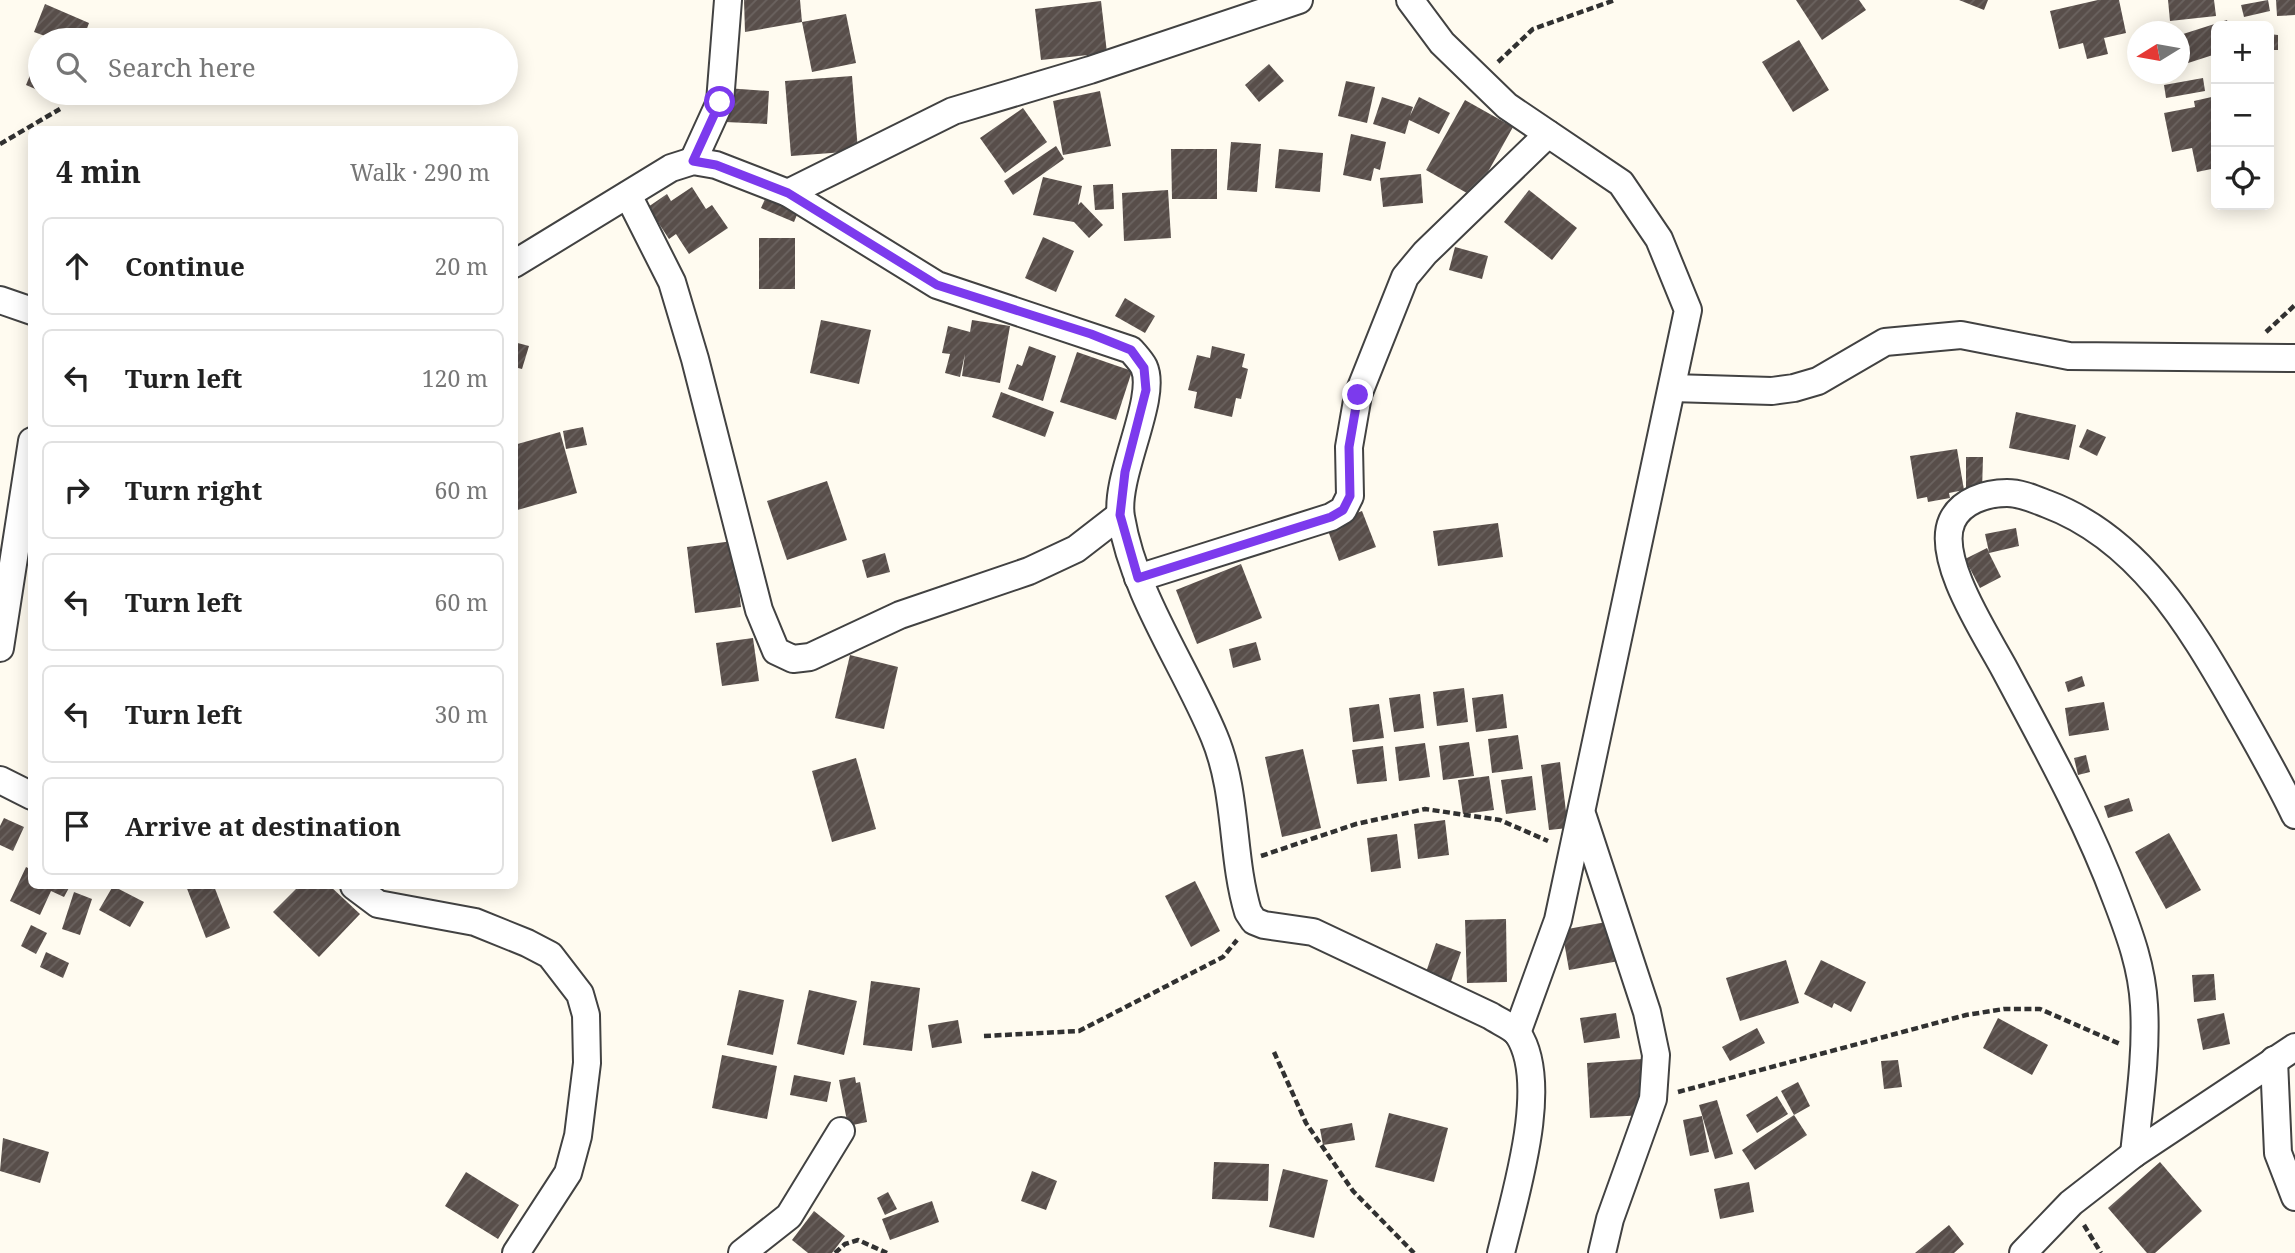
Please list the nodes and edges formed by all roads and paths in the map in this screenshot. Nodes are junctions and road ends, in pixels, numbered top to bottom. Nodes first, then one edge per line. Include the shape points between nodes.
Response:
1 (728, 0) edge
2 (1299, 0) edge
3 (1410, 0) edge
4 (1615, 0) edge
5 (1479, 79) junction
6 (60, 109) dead end
7 (31, 126) edge
8 (28, 128) edge
9 (1548, 134) junction
10 (0, 144) edge
11 (693, 161) junction
12 (788, 193) junction
13 (628, 195) junction
14 (518, 262) edge
15 (0, 300) edge
16 (28, 310) edge
17 (2293, 362) edge
18 (1672, 388) junction
19 (28, 459) edge
20 (1120, 515) junction
21 (7, 554) edge
22 (1138, 578) junction
23 (0, 648) edge
24 (0, 780) edge
25 (28, 794) edge
26 (2295, 815) edge
27 (1583, 816) junction
28 (1574, 853) junction
29 (1241, 863) junction
30 (358, 889) edge
31 (1254, 921) junction
32 (1517, 1033) junction
33 (984, 1036) dead end
34 (1274, 1052) dead end
35 (2284, 1054) edge
36 (2144, 1055) junction
37 (1653, 1098) junction
38 (841, 1131) dead end
39 (2134, 1154) junction
40 (2295, 1197) edge
41 (516, 1253) edge
42 (742, 1253) edge
43 (835, 1253) edge
44 (887, 1253) edge
45 (1414, 1253) edge
46 (1501, 1253) edge
47 (1602, 1253) edge
48 (2023, 1253) edge

1 - 11 street via 720,102
2 - 12 street via 953,111
3 - 5 street via 1441,43
4 - 5 path via 1533,29
5 - 9 street via 1507,106
6 - 7 path
8 - 10 path
9 - 18 street via 1621,183 1659,239 1688,310
9 - 22 street via 1405,278 1358,395 1349,447 1350,496 1343,510
11 - 12 street via 716,165
11 - 13 street via 671,168
12 - 20 street via 937,285 1131,350 1144,368 1146,390 1125,472
13 - 14 street
13 - 20 street via 672,282 760,610 776,651 793,659 810,657 900,615 1029,571 1076,549
15 - 16 street
17 - 18 street via 2069,356 1961,335 1885,342 1818,381 1794,388
18 - 27 street
19 - 21 street
20 - 22 street
21 - 23 street
22 - 29 street via 1214,737 1229,787
24 - 25 street
26 - 36 street via 2207,655 2162,589 2110,539 2071,513 2016,493 1992,493 1967,503 1952,520 1947,540 1962,589 2096,845 2136,950 2144,1004
27 - 28 street
27 - 37 street via 1647,1012 1656,1055
28 - 29 path via 1500,820 1425,809 1356,824
28 - 32 street via 1558,920
29 - 31 street via 1243,896
30 - 41 street via 378,904 475,922 527,943 550,955 580,994 586,1016 587,1063 578,1136 568,1173
31 - 32 street via 1313,932
31 - 33 path via 1223,957 1079,1031
32 - 46 street via 1528,1067 1529,1136
34 - 45 path via 1306,1123 1353,1191
35 - 39 street
35 - 40 street via 2278,1153
36 - 37 path via 2040,1009 2004,1009 1953,1018
36 - 39 street
37 - 47 street
38 - 42 street via 789,1216
39 - 48 street via 2071,1203
43 - 44 path via 858,1240

